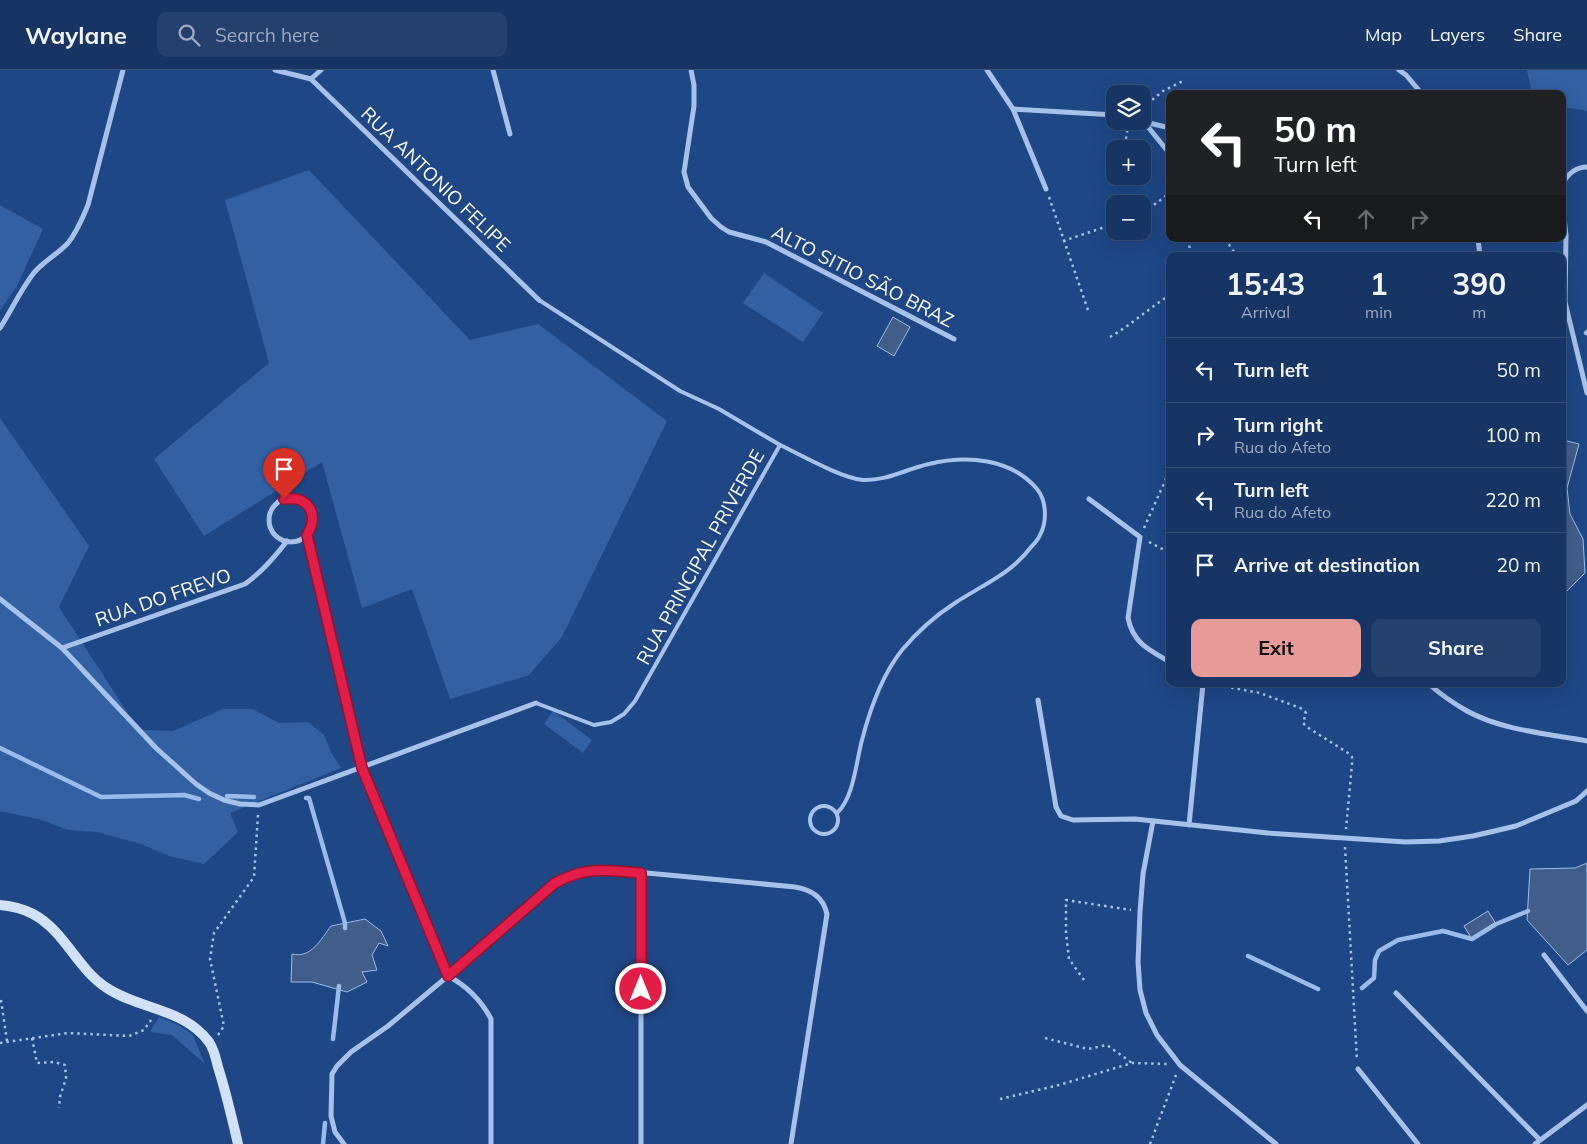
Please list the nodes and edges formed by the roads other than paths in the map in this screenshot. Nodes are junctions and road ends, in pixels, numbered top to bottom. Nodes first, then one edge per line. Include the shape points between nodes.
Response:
1 (123, 70) edge
2 (275, 70) edge
3 (303, 70) edge
4 (320, 70) edge
5 (493, 70) edge
6 (691, 70) edge
7 (987, 70) edge
8 (1399, 70) edge
9 (309, 79) junction
10 (1419, 90) edge
11 (1013, 109) junction
12 (1106, 115) edge
13 (1151, 124) edge
14 (1166, 127) edge
15 (1150, 130) edge
16 (510, 134) dead end
17 (1166, 149) edge
18 (1587, 167) edge
19 (1566, 177) edge
20 (1046, 189) road end
21 (539, 300) joint
22 (1566, 306) edge
23 (0, 328) edge
24 (954, 339) dead end
25 (1587, 393) edge
26 (780, 445) junction
27 (1089, 499) dead end
28 (307, 535) junction
29 (287, 541) junction
30 (0, 599) edge
31 (62, 648) junction
32 (1166, 659) edge
33 (1202, 687) edge
34 (1433, 687) edge
35 (1038, 700) dead end
36 (536, 703) joint
37 (1587, 741) edge
38 (362, 768) junction
39 (1587, 792) edge
40 (837, 814) junction
41 (1153, 820) junction
42 (1189, 825) junction
43 (641, 873) junction
44 (0, 905) edge
45 (1544, 955) dead end
46 (448, 976) junction
47 (1396, 994) dead end
48 (1587, 1011) edge
49 (1358, 1069) road end
50 (1587, 1105) edge
51 (1540, 1140) junction
52 (238, 1144) edge
53 (344, 1144) edge
54 (491, 1144) edge
55 (641, 1144) edge
56 (791, 1144) edge
57 (1276, 1144) edge
58 (1418, 1144) edge
59 (1535, 1144) edge

1 - 23 street via 81,223 66,245 32,275
2 - 9 street
3 - 9 street
4 - 9 street
5 - 16 street
6 - 24 street, ALTO SITIO SÃO BRAZ via 694,106 684,172 688,188 711,218 729,232 766,242
7 - 11 street
8 - 10 street
9 - 21 street, RUA ANTONIO FELIPE
11 - 12 street
11 - 20 street
13 - 14 street
15 - 17 street
18 - 19 street via 1572,171
21 - 26 lane, RUA PRINCIPAL PRIVERDE via 680,391
22 - 25 street
26 - 36 lane, RUA PRINCIPAL PRIVERDE via 635,701 624,714 611,722 594,725
26 - 40 lane via 831,470 861,480 881,480 929,464 962,459 987,460 1028,478 1039,491 1046,514 1040,535 1022,559 925,626 902,651 885,676 863,738 848,800
27 - 32 street via 1140,537 1128,618 1130,628 1144,645
28 - 29 street
28 - 29 street via 313,522 309,508 298,499 284,499 273,508 270,522 275,534
28 - 38 street
29 - 31 street, RUA DO FREVO via 260,573 245,584
30 - 31 street
31 - 38 street via 156,748 196,784 224,800 259,805
33 - 42 street
34 - 37 street via 1468,712 1492,722
35 - 41 street via 1056,807 1061,816 1073,820
36 - 38 street
38 - 46 street
39 - 42 street via 1576,801 1524,822 1473,836 1439,841 1345,839
40 - 40 lane via 831,807 821,806 811,815 811,824 821,834 830,833 838,823
41 - 42 street
41 - 57 street via 1140,912 1138,962 1144,1006 1157,1035 1180,1065
43 - 46 street via 591,871 571,874 555,883
43 - 55 street
43 - 56 street via 796,887 814,893 825,906 827,914
44 - 52 street via 33,914 49,926 92,978 106,988 193,1024 210,1044
45 - 48 street
46 - 53 street via 351,1052 332,1074 331,1116 335,1132
46 - 54 street via 473,994 491,1019
47 - 51 street
49 - 58 street
50 - 51 street
51 - 59 street

